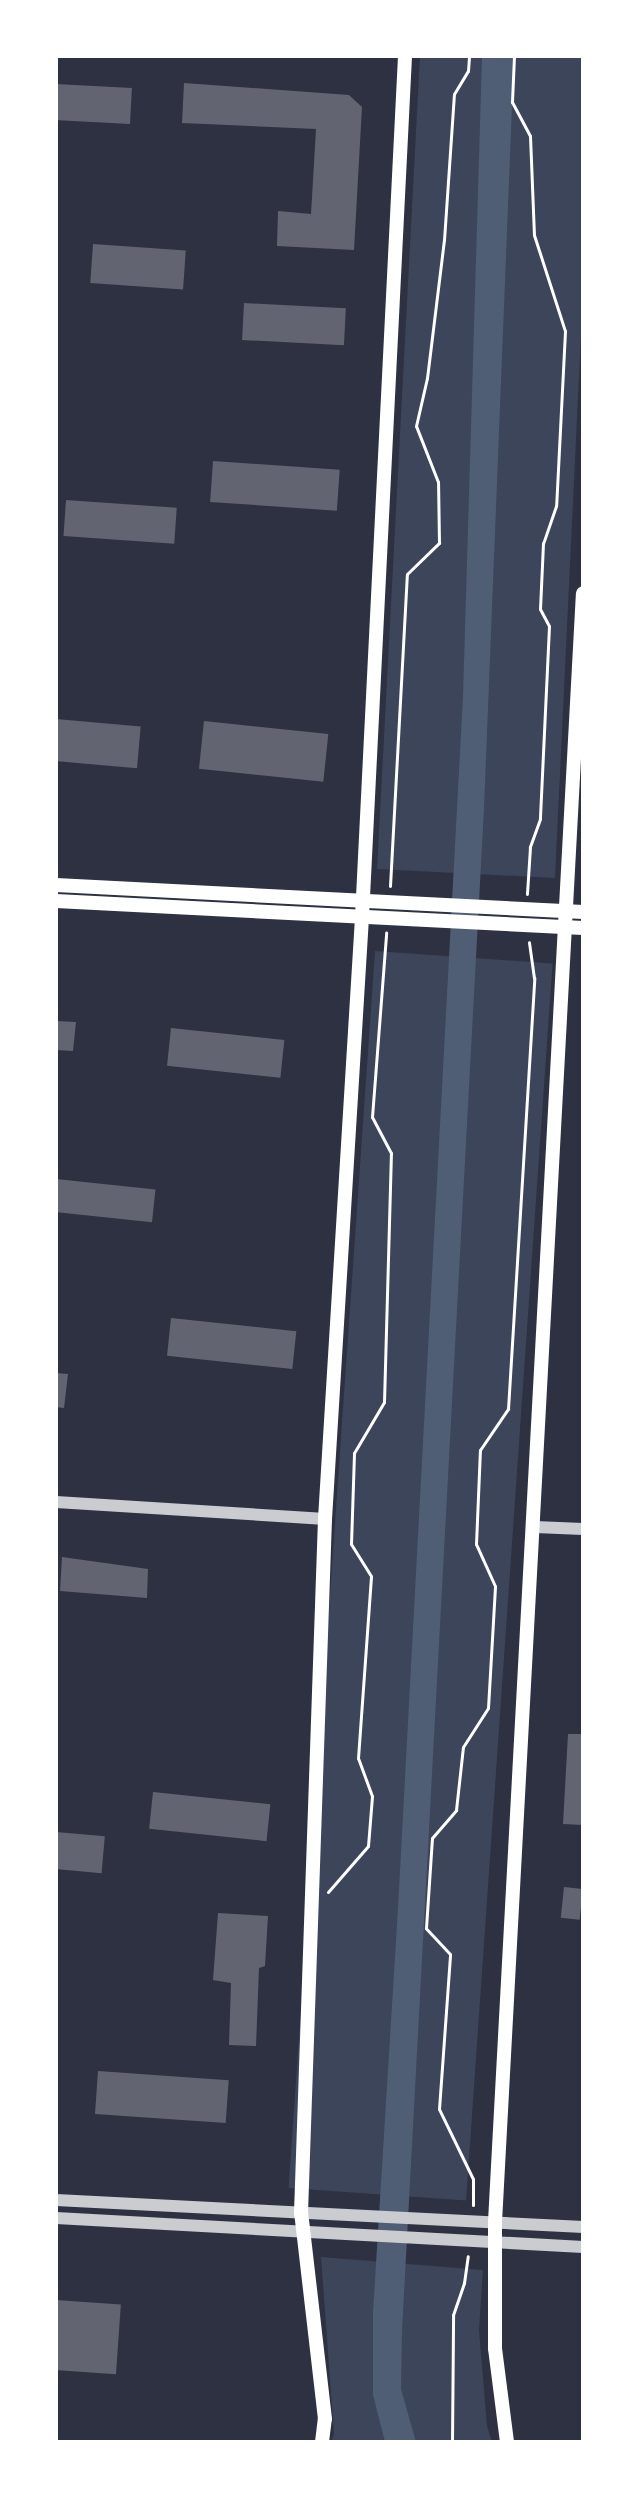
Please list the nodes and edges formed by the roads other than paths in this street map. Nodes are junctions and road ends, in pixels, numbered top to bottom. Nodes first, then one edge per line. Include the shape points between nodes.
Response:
1 (405, 56) edge
2 (583, 593) edge
3 (56, 885) edge
4 (362, 900) junction
5 (56, 901) edge
6 (566, 911) junction
7 (583, 912) edge
8 (362, 917) junction
9 (565, 927) junction
10 (583, 928) edge
11 (56, 1502) edge
12 (325, 1519) junction
13 (535, 1527) junction
14 (583, 1529) edge
15 (56, 2200) edge
16 (301, 2213) junction
17 (56, 2218) edge
18 (495, 2222) junction
19 (583, 2227) edge
20 (303, 2231) junction
21 (496, 2242) junction
22 (583, 2247) edge
23 (322, 2442) edge
24 (507, 2442) edge

1 - 4 main road
2 - 6 main road
3 - 4 main road
4 - 6 main road
4 - 8 main road
5 - 8 main road
6 - 7 main road
6 - 9 main road
8 - 9 main road
8 - 12 main road
9 - 10 main road
9 - 13 main road
11 - 12 street
12 - 16 main road
13 - 14 street
13 - 18 main road
15 - 16 street
16 - 18 street
16 - 20 main road
17 - 20 street
18 - 19 street
18 - 21 main road
20 - 21 street
20 - 23 main road via 325,2419
21 - 22 street
21 - 24 main road via 495,2348

